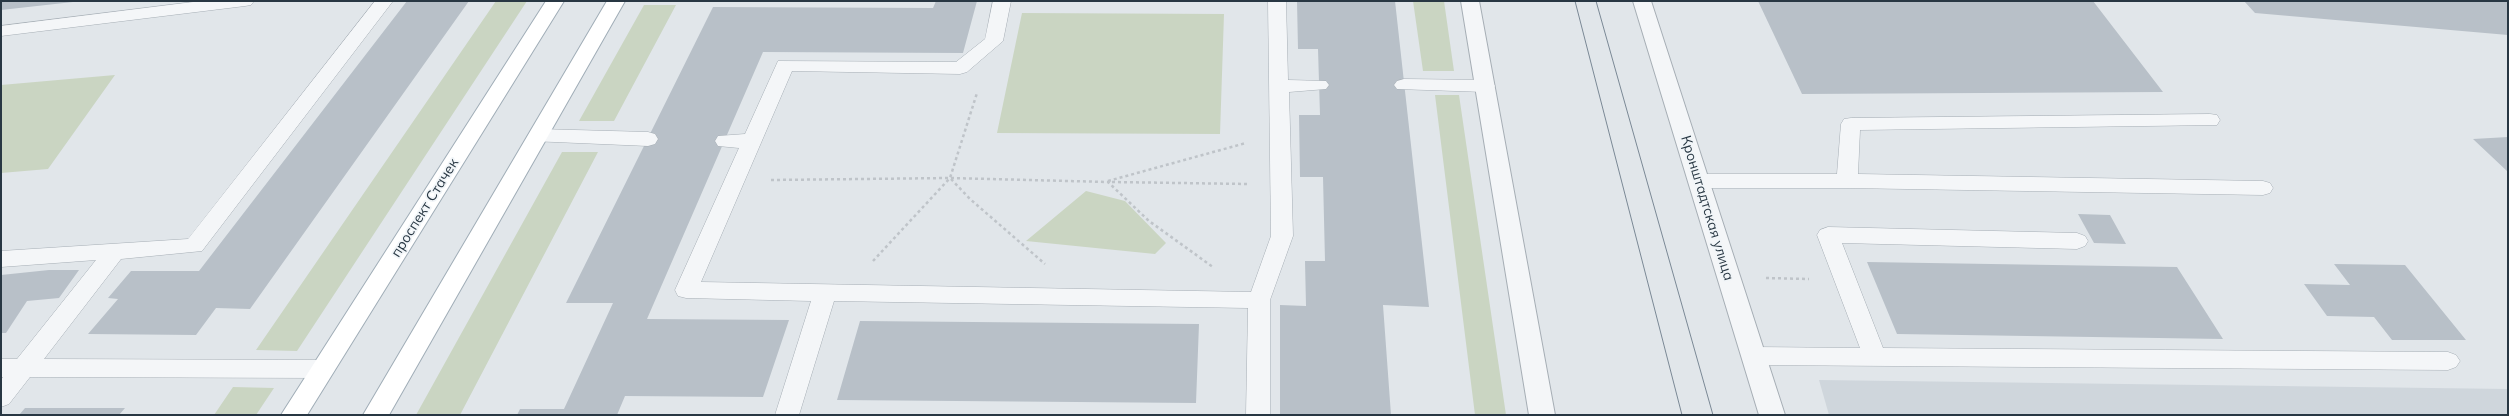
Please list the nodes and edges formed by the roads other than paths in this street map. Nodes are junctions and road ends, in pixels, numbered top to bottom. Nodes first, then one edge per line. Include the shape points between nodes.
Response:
1 (245, 1) edge
2 (384, 1) edge
3 (556, 1) edge
4 (616, 1) edge
5 (1002, 1) edge
6 (1277, 1) edge
7 (1470, 1) edge
8 (1642, 1) edge
9 (1, 31) edge
10 (1319, 85) dead end
11 (1404, 85) dead end
12 (1279, 86) junction
13 (1485, 86) junction
14 (2210, 120) dead end
15 (538, 136) junction
16 (648, 138) dead end
17 (725, 141) dead end
18 (752, 141) junction
19 (1698, 180) junction
20 (1847, 181) junction
21 (2262, 188) dead end
22 (2077, 241) dead end
23 (115, 251) junction
24 (1, 259) edge
25 (834, 293) junction
26 (1259, 300) junction
27 (1754, 356) junction
28 (1875, 356) junction
29 (2448, 362) dead end
30 (1, 368) edge
31 (25, 368) junction
32 (323, 369) junction
33 (1, 397) edge
34 (294, 415) edge
35 (376, 415) edge
36 (786, 415) edge
37 (1258, 415) edge
38 (1542, 415) edge
39 (1772, 415) edge

1 - 9 lane
2 - 23 lane via 194,246
3 - 32 main road, проспект Стачек
4 - 15 main road
5 - 18 lane via 994,41 960,68 785,65
6 - 12 lane
7 - 13 street
8 - 19 street, Кронштадтская улица
10 - 12 lane
11 - 13 lane
12 - 26 lane via 1282,236
13 - 38 street
14 - 20 lane via 1851,124
15 - 16 lane
15 - 35 main road
17 - 18 lane
18 - 25 lane via 686,290
19 - 20 lane
19 - 27 street, Кронштадтская улица
20 - 21 lane
22 - 28 lane via 1828,234
23 - 24 lane
23 - 31 lane
25 - 26 lane
25 - 36 lane
26 - 37 lane
27 - 28 lane
27 - 39 street, Кронштадтская улица
28 - 29 lane
30 - 31 lane
31 - 32 lane
31 - 33 lane
32 - 34 main road, проспект Стачек

